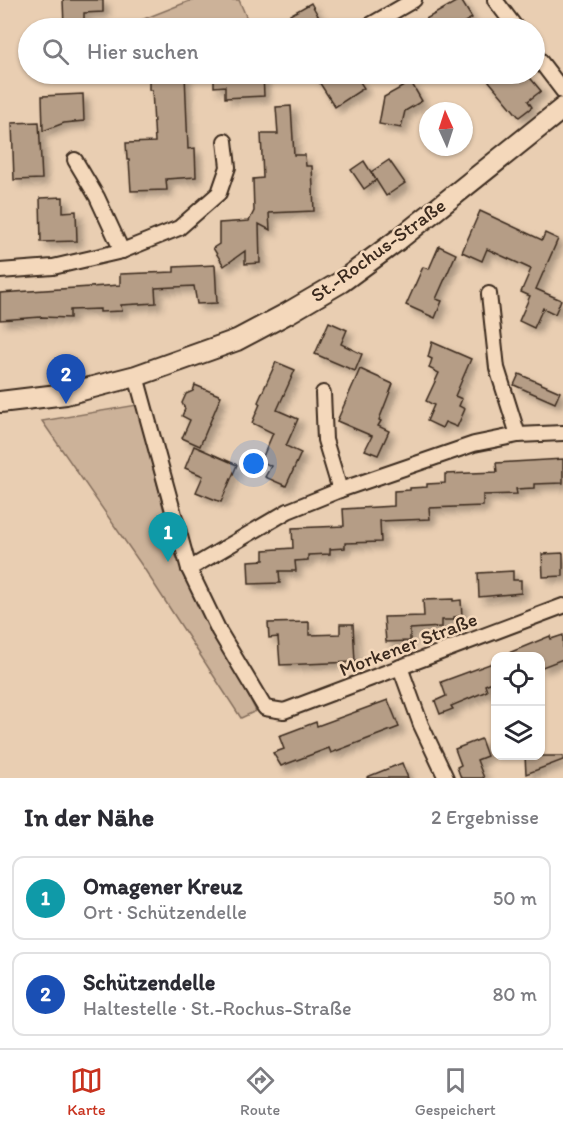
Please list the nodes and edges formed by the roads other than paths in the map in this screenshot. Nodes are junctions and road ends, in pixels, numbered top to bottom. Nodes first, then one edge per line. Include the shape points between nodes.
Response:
1 (414, 0) edge
2 (495, 0) edge
3 (382, 18) edge
4 (508, 18) edge
5 (545, 67) edge
6 (563, 91) edge
7 (563, 108) edge
8 (225, 141) dead end
9 (75, 160) dead end
10 (122, 251) junction
11 (0, 271) edge
12 (489, 294) dead end
13 (136, 376) junction
14 (323, 393) dead end
15 (0, 402) edge
16 (563, 433) edge
17 (518, 435) junction
18 (340, 490) junction
19 (189, 568) junction
20 (563, 606) edge
21 (400, 667) junction
22 (446, 778) edge

1 - 3 street
2 - 4 street
5 - 6 street
7 - 13 street, St.-Rochus-Straße via 341,282 237,340
8 - 10 street via 228,167 219,193 179,228
9 - 10 street
10 - 11 street via 52,267
12 - 17 street via 497,368
13 - 15 street, St.-Rochus-Straße via 66,394
13 - 19 street
14 - 18 street via 325,440
16 - 17 street
17 - 18 street via 474,444
18 - 19 street via 288,511
19 - 21 street, Morkener Straße via 219,631 265,708 284,711
20 - 21 street, Morkener Straße
21 - 22 street

